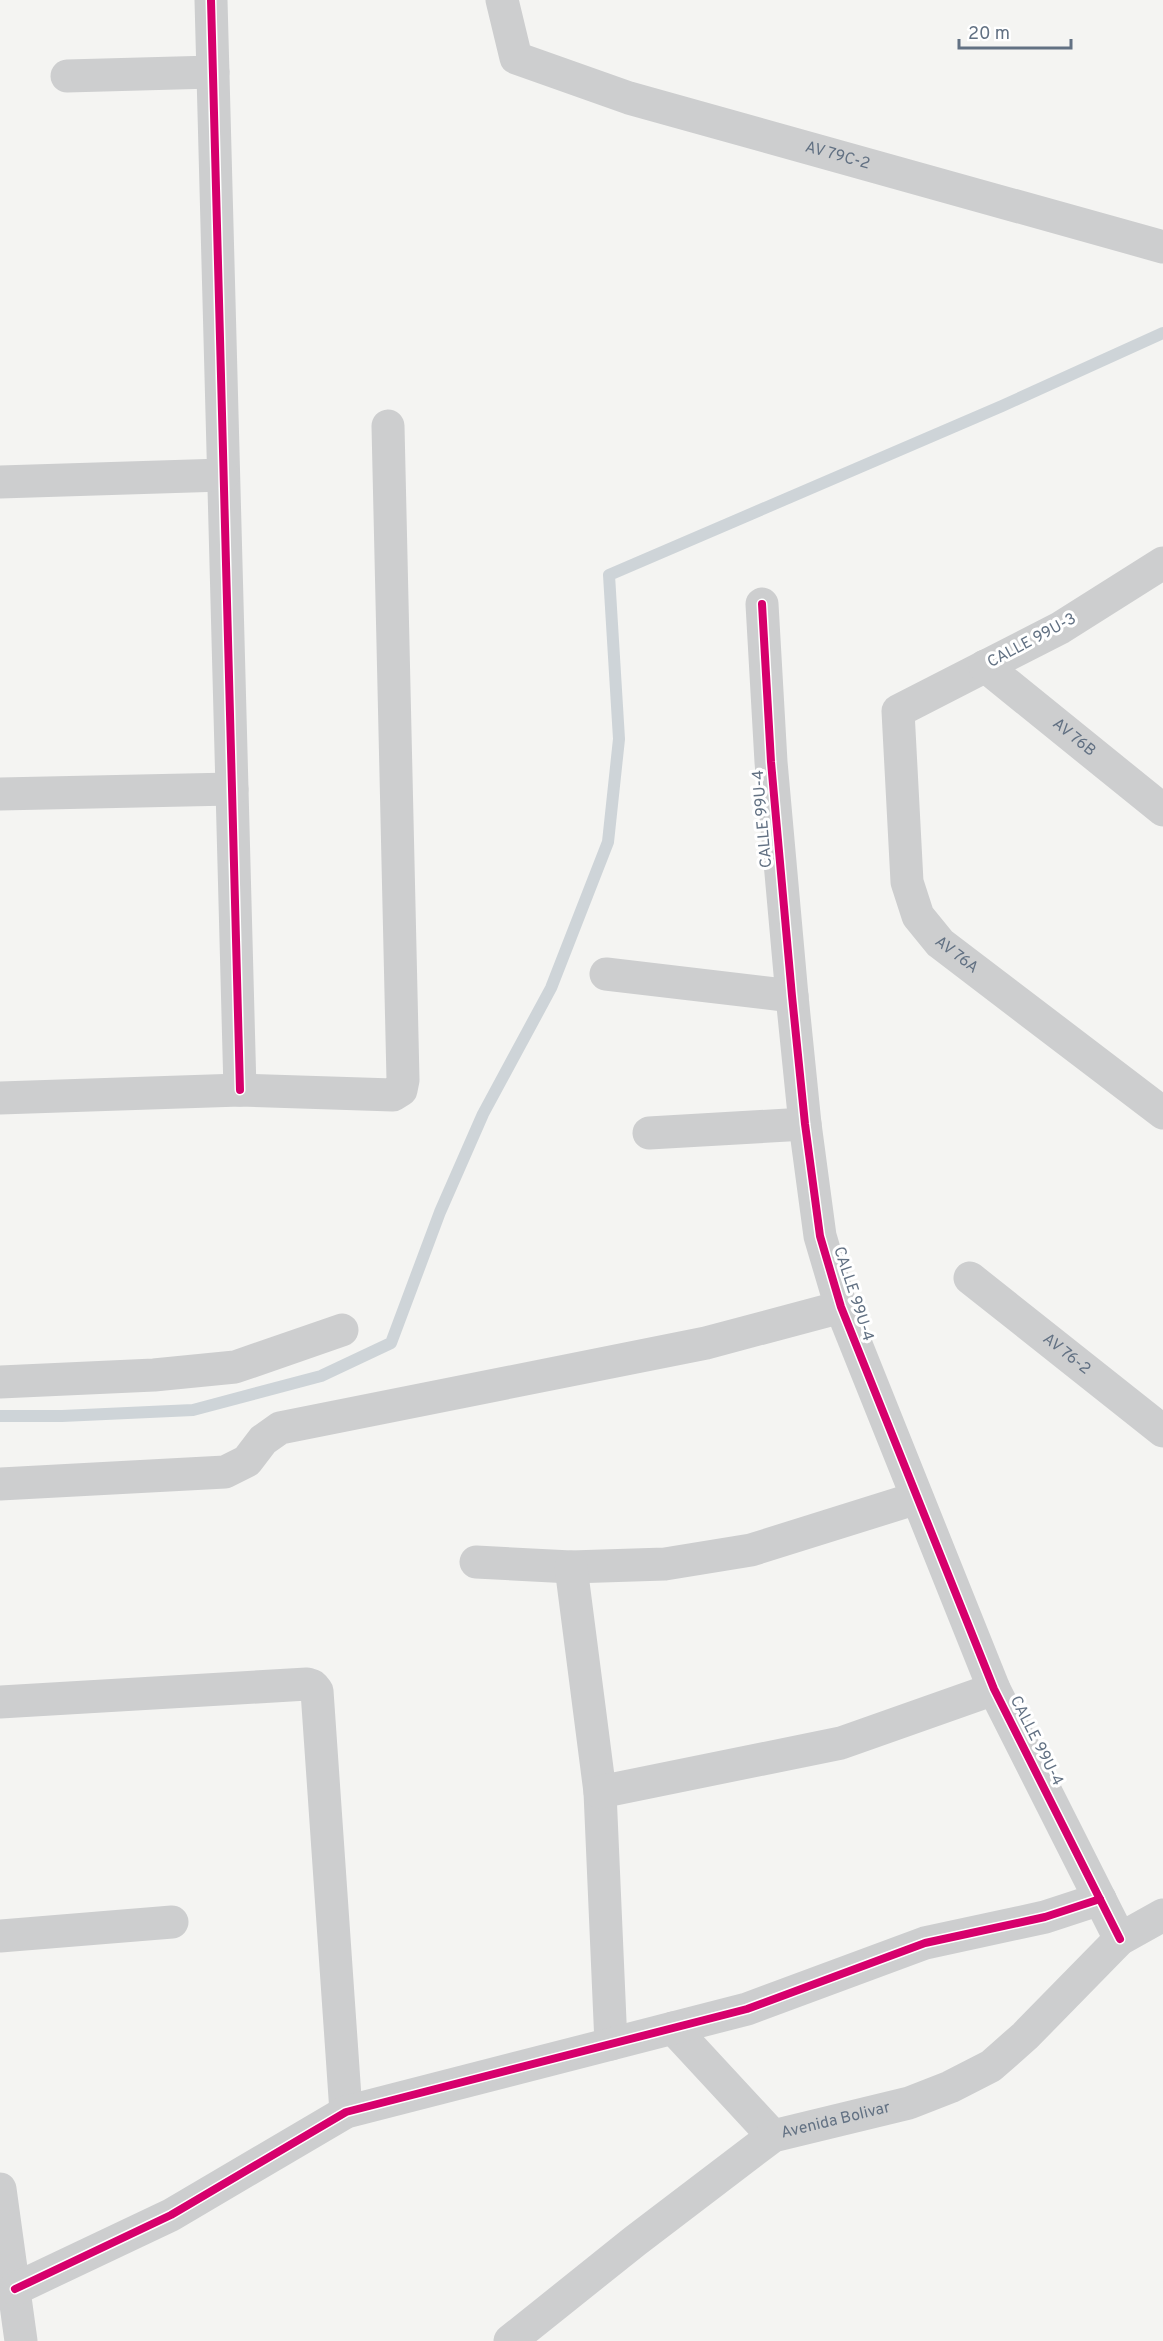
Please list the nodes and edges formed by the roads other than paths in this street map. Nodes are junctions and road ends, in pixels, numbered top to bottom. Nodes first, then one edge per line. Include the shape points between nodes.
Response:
1 (211, 0) edge
2 (502, 0) edge
3 (213, 72) junction
4 (67, 76) dead end
5 (1163, 247) edge
6 (388, 426) dead end
7 (223, 475) junction
8 (0, 482) edge
9 (1163, 563) edge
10 (762, 604) dead end
11 (985, 666) junction
12 (898, 711) joint
13 (232, 789) junction
14 (0, 794) edge
15 (1163, 810) edge
16 (606, 974) dead end
17 (792, 996) junction
18 (240, 1090) junction
19 (0, 1098) edge
20 (1163, 1113) edge
21 (805, 1124) junction
22 (650, 1133) dead end
23 (970, 1278) dead end
24 (841, 1307) junction
25 (342, 1330) dead end
26 (0, 1382) edge
27 (1163, 1431) edge
28 (0, 1484) edge
29 (917, 1498) junction
30 (476, 1562) dead end
31 (571, 1567) junction
32 (994, 1689) junction
33 (0, 1702) edge
34 (600, 1792) junction
35 (1100, 1899) junction
36 (1163, 1915) edge
37 (172, 1922) dead end
38 (0, 1936) edge
39 (1120, 1939) junction
40 (673, 2028) junction
41 (611, 2044) junction
42 (346, 2112) junction
43 (773, 2136) junction
44 (0, 2189) edge
45 (15, 2289) junction
46 (21, 2341) edge
47 (510, 2341) edge

1 - 3 street
2 - 5 street, AV 79C-2 via 516,58 629,98
3 - 4 street
3 - 7 street
6 - 18 street via 401,1090 393,1095
7 - 8 street
7 - 13 street
9 - 11 street, CALLE 99U-3 via 1059,628
10 - 17 street, CALLE 99U-4 via 771,762
11 - 12 street, CALLE 99U-3
11 - 15 street, AV 76B
12 - 20 street, AV 76A via 907,882 918,916 940,943
13 - 14 street
13 - 18 street
16 - 17 street
17 - 21 street, CALLE 99U-4
18 - 19 street
21 - 22 street
21 - 24 street, CALLE 99U-4 via 820,1236
23 - 27 street, AV 76-2
24 - 28 street via 706,1343 280,1428 263,1440 248,1461 225,1472
24 - 29 street, CALLE 99U-4
25 - 26 street via 235,1367
29 - 31 street via 751,1550 665,1564
29 - 32 street, CALLE 99U-4
30 - 31 street
31 - 34 street
32 - 34 street via 841,1743
32 - 35 street, CALLE 99U-4
33 - 42 street via 313,1686 318,1702
34 - 41 street
35 - 39 street, CALLE 99U-4
35 - 40 street via 1045,1917 925,1943 747,2009
36 - 39 street, Avenida Bolivar
37 - 38 street
39 - 43 street, Avenida Bolivar via 1026,2036 991,2066 909,2103
40 - 41 street
40 - 43 street
41 - 42 street
42 - 45 street via 171,2215
43 - 47 street, Avenida Bolivar
44 - 45 street
45 - 46 street

